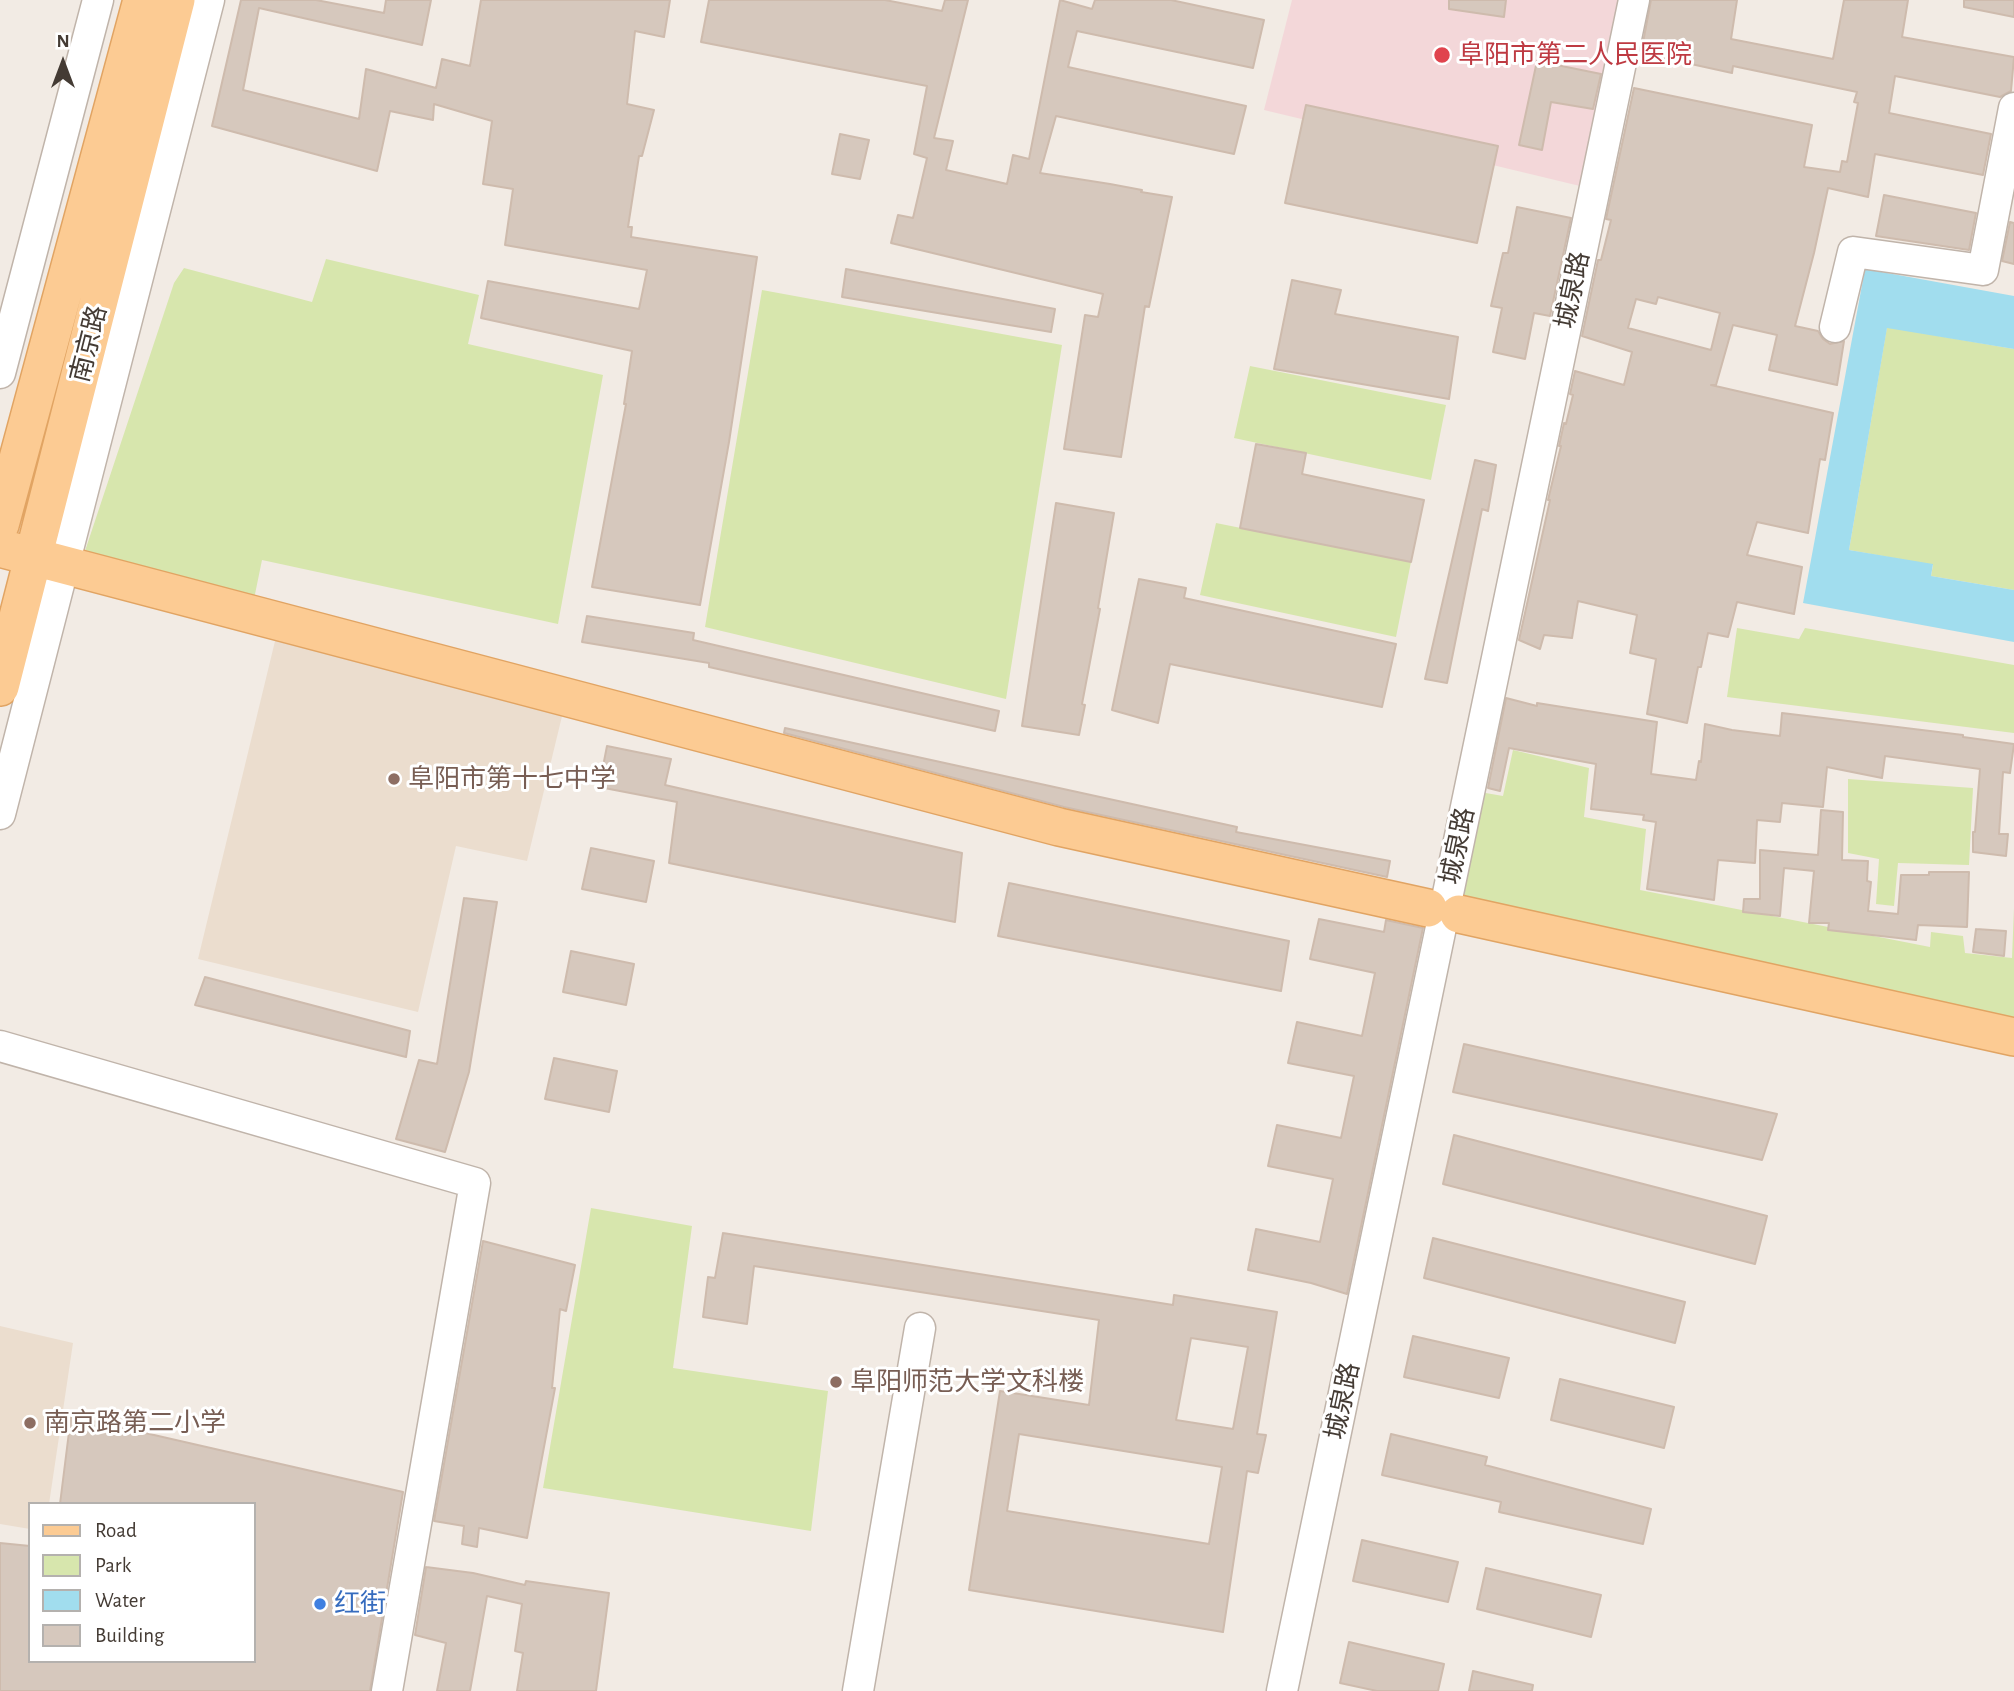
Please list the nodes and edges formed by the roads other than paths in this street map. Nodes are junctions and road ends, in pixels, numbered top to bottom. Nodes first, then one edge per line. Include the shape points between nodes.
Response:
1 (98, 0) edge
2 (142, 0) edge
3 (176, 0) edge
4 (209, 0) edge
5 (1634, 0) edge
6 (2014, 108) edge
7 (1835, 327) dead end
8 (0, 373) edge
9 (0, 525) edge
10 (33, 556) edge
11 (0, 687) edge
12 (0, 814) edge
13 (2014, 1037) edge
14 (0, 1046) edge
15 (920, 1328) dead end
16 (387, 1691) edge
17 (858, 1691) edge
18 (1282, 1691) edge

1 - 8 street
2 - 9 main road, 南京路
3 - 10 main road, 南京路
4 - 10 street
5 - 18 street, 城泉路
6 - 7 street via 1983,270 1853,252
10 - 11 main road, 南京路
10 - 12 street
10 - 13 main road via 1059,827
14 - 16 street via 475,1183
15 - 17 street

